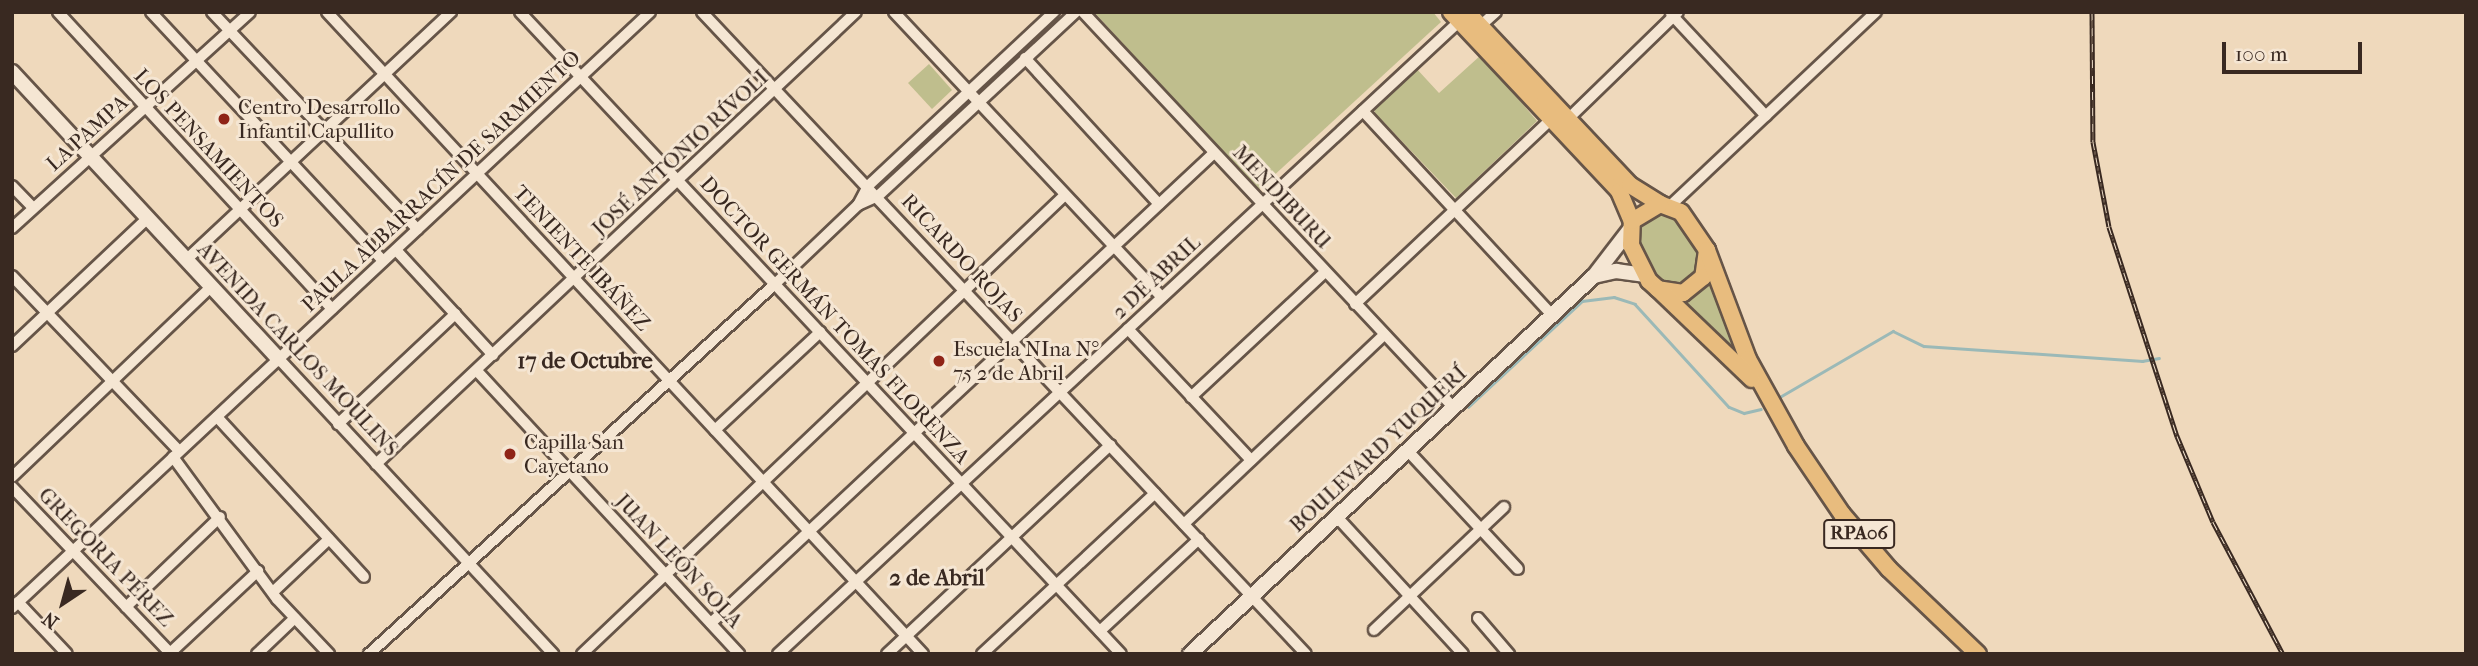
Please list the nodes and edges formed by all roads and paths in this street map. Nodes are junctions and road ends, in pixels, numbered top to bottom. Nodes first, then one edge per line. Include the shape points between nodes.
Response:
1 (58, 12) edge
2 (151, 12) edge
3 (212, 12) edge
4 (250, 12) edge
5 (327, 12) edge
6 (451, 12) edge
7 (520, 12) edge
8 (650, 12) edge
9 (702, 12) edge
10 (856, 12) edge
11 (894, 12) edge
12 (1054, 12) edge
13 (1076, 12) edge
14 (1083, 12) edge
15 (1496, 12) edge
16 (1872, 13) edge
17 (1673, 14) edge
18 (1461, 15) edge
19 (1476, 30) junction
20 (229, 31) junction
21 (1025, 58) junction
22 (197, 61) junction
23 (12, 72) edge
24 (384, 75) junction
25 (582, 76) junction
26 (776, 89) junction
27 (970, 92) junction
28 (978, 101) junction
29 (145, 107) junction
30 (1363, 111) junction
31 (1766, 116) junction
32 (1560, 119) junction
33 (324, 131) junction
34 (1214, 153) junction
35 (90, 156) junction
36 (291, 162) junction
37 (479, 173) junction
38 (678, 181) junction
39 (12, 186) edge
40 (868, 186) junction
41 (1065, 195) junction
42 (878, 196) junction
43 (1159, 204) junction
44 (1263, 204) junction
45 (858, 205) junction
46 (1665, 205) junction
47 (33, 208) junction
48 (240, 209) junction
49 (1455, 210) junction
50 (148, 218) junction
51 (1631, 225) junction
52 (12, 228) edge
53 (417, 229) junction
54 (1114, 246) junction
55 (396, 250) junction
56 (1707, 250) junction
57 (186, 260) junction
58 (383, 261) junction
59 (1325, 272) junction
60 (1644, 275) junction
61 (12, 276) edge
62 (1594, 276) junction
63 (575, 279) junction
64 (775, 284) junction
65 (211, 287) junction
66 (1658, 289) junction
67 (966, 291) junction
68 (1163, 297) junction
69 (1355, 303) junction
70 (332, 309) junction
71 (48, 312) junction
72 (455, 314) junction
73 (1552, 315) junction
74 (1128, 329) junction
75 (820, 332) junction
76 (1384, 335) junction
77 (1013, 341) junction
78 (12, 346) edge
79 (494, 355) junction
80 (279, 359) junction
81 (477, 371) junction
82 (112, 380) junction
83 (669, 380) junction
84 (867, 383) junction
85 (1061, 392) junction
86 (1765, 394) junction
87 (1191, 397) junction
88 (1453, 407) junction
89 (217, 417) junction
90 (338, 424) junction
91 (715, 430) junction
92 (915, 433) junction
93 (1110, 445) junction
94 (1408, 451) junction
95 (176, 454) junction
96 (1251, 460) junction
97 (376, 464) junction
98 (568, 469) junction
99 (12, 477) edge
100 (763, 482) junction
101 (962, 483) junction
102 (12, 486) edge
103 (1155, 493) junction
104 (1504, 507) dead end
105 (220, 517) junction
106 (1337, 517) junction
107 (1184, 524) junction
108 (1481, 528) junction
109 (809, 531) junction
110 (1012, 538) junction
111 (329, 539) junction
112 (1199, 539) junction
113 (73, 551) junction
114 (468, 561) junction
115 (1518, 569) dead end
116 (258, 571) junction
117 (666, 575) junction
118 (364, 577) dead end
119 (856, 582) junction
120 (1056, 585) junction
121 (273, 593) junction
122 (1252, 595) junction
123 (1410, 595) junction
124 (15, 605) edge
125 (126, 607) junction
126 (295, 618) junction
127 (1478, 618) dead end
128 (711, 623) junction
129 (1374, 630) dead end
130 (1100, 631) junction
131 (906, 636) junction
132 (66, 654) edge
133 (170, 654) edge
134 (257, 654) edge
135 (329, 654) edge
136 (369, 654) edge
137 (553, 654) edge
138 (582, 654) edge
139 (739, 654) edge
140 (778, 654) edge
141 (887, 654) edge
142 (923, 654) edge
143 (982, 654) edge
144 (1121, 654) edge
145 (1190, 654) edge
146 (1306, 654) edge
147 (1463, 654) edge
148 (1509, 654) edge
149 (1978, 654) edge

1 - 29 street, LOS PENSAMIENTOS
2 - 22 street
3 - 20 street
4 - 20 street, LA PAMPA
5 - 24 street, TENIENTE IBÁÑEZ
6 - 24 street
7 - 25 street, DOCTOR GERMÁN TOMAS FLORENZA
8 - 25 street, PAULA ALBARRACÍN DE SARMIENTO
9 - 26 street, RICARDO ROJAS
10 - 26 street, JOSÉ ANTONIO RÍVOLI
11 - 27 street
12 - 27 street
13 - 21 street
14 - 34 street, MENDIBURU
15 - 19 street
16 - 31 street
17 - 31 street
17 - 32 street
18 - 19 main road
18 - 30 street, 2 DE ABRIL
19 - 32 main road
20 - 22 street, LA PAMPA
20 - 33 street
21 - 28 street
21 - 43 street
22 - 29 street, LA PAMPA
22 - 36 street
23 - 35 main road, AVENIDA CARLOS MOULINS
24 - 33 street
24 - 37 street, TENIENTE IBÁÑEZ
25 - 37 street, PAULA ALBARRACÍN DE SARMIENTO
25 - 38 street, DOCTOR GERMÁN TOMAS FLORENZA
26 - 38 street, JOSÉ ANTONIO RÍVOLI
26 - 40 street, RICARDO ROJAS
27 - 28 street
27 - 40 street
28 - 41 street
28 - 42 street
29 - 35 street, LA PAMPA
29 - 48 street, LOS PENSAMIENTOS
30 - 44 street, 2 DE ABRIL
30 - 49 street
31 - 46 street
32 - 46 main road via 1630,185
32 - 49 street
32 - 51 main road via 1619,191
33 - 36 street
33 - 53 street
34 - 43 street
34 - 44 street, MENDIBURU
35 - 47 street, LA PAMPA
35 - 50 main road, AVENIDA CARLOS MOULINS
36 - 48 street
36 - 58 street
37 - 53 street, PAULA ALBARRACÍN DE SARMIENTO
37 - 63 street, TENIENTE IBÁÑEZ
38 - 63 street, JOSÉ ANTONIO RÍVOLI
38 - 64 street, DOCTOR GERMÁN TOMAS FLORENZA
39 - 47 street
40 - 42 street, RICARDO ROJAS
40 - 45 street
41 - 54 street
41 - 67 street
42 - 45 street
42 - 67 street, RICARDO ROJAS
43 - 54 street
44 - 59 street, MENDIBURU
44 - 68 street, 2 DE ABRIL
45 - 64 street
46 - 51 main road
46 - 56 main road, RPA06 via 1690,224
47 - 52 street, LA PAMPA
48 - 57 street
48 - 70 street, LOS PENSAMIENTOS
49 - 69 street
49 - 73 street
50 - 57 main road, AVENIDA CARLOS MOULINS
50 - 71 street
51 - 60 main road, RPA06 via 1634,256
51 - 62 main road, BOULEVARD YUQUERÍ
53 - 55 street, PAULA ALBARRACÍN DE SARMIENTO
54 - 68 street
54 - 77 street
55 - 58 street, PAULA ALBARRACÍN DE SARMIENTO
55 - 72 street
56 - 66 main road via 1703,277 1694,287 1683,293
56 - 86 main road, RPA06
57 - 65 main road, AVENIDA CARLOS MOULINS
58 - 70 street, PAULA ALBARRACÍN DE SARMIENTO
59 - 69 street, MENDIBURU
59 - 87 street
60 - 62 main road via 1616,271
60 - 66 main road, RPA06
61 - 71 street
62 - 73 main road, BOULEVARD YUQUERÍ
63 - 79 street, JOSÉ ANTONIO RÍVOLI
63 - 83 street, TENIENTE IBÁÑEZ
64 - 75 street, DOCTOR GERMÁN TOMAS FLORENZA
64 - 83 street
65 - 80 main road, AVENIDA CARLOS MOULINS
65 - 82 street
66 - 86 main road, RPA06
67 - 77 street, RICARDO ROJAS
67 - 84 street
68 - 74 street, 2 DE ABRIL
69 - 76 street, MENDIBURU
70 - 80 street, PAULA ALBARRACÍN DE SARMIENTO
71 - 78 street
71 - 82 street
72 - 79 street
72 - 90 street
73 - 88 main road, BOULEVARD YUQUERÍ
74 - 85 street, 2 DE ABRIL
74 - 87 street
75 - 84 street, DOCTOR GERMÁN TOMAS FLORENZA
75 - 91 street
76 - 88 street, MENDIBURU
76 - 96 street
77 - 85 street, RICARDO ROJAS
77 - 92 street
79 - 81 street, JOSÉ ANTONIO RÍVOLI
80 - 89 street, PAULA ALBARRACÍN DE SARMIENTO
80 - 90 street, AVENIDA CARLOS MOULINS
81 - 97 street, JOSÉ ANTONIO RÍVOLI
81 - 98 street, JUAN LEÓN SOLA
82 - 95 street
82 - 99 street
83 - 91 street, TENIENTE IBÁÑEZ
83 - 98 street
84 - 92 street, DOCTOR GERMÁN TOMAS FLORENZA
84 - 100 street
85 - 93 street, RICARDO ROJAS
85 - 101 street, 2 DE ABRIL
86 - 149 main road, RPA06 via 1842,513 1927,608
87 - 96 street
88 - 94 main road, BOULEVARD YUQUERÍ
89 - 95 street, PAULA ALBARRACÍN DE SARMIENTO
89 - 111 street
90 - 97 street, AVENIDA CARLOS MOULINS
91 - 100 street, TENIENTE IBÁÑEZ
92 - 101 street, DOCTOR GERMÁN TOMAS FLORENZA
92 - 109 street
93 - 103 street, RICARDO ROJAS
93 - 110 street
94 - 106 main road, BOULEVARD YUQUERÍ
94 - 108 street
95 - 105 street
95 - 113 street, PAULA ALBARRACÍN DE SARMIENTO
96 - 107 street
97 - 114 street, AVENIDA CARLOS MOULINS
98 - 114 street
98 - 117 street, JUAN LEÓN SOLA
100 - 109 street, TENIENTE IBÁÑEZ
100 - 117 street
101 - 110 street, DOCTOR GERMÁN TOMAS FLORENZA
101 - 119 street, 2 DE ABRIL
102 - 113 street, GREGORIA PÉREZ
103 - 107 street, RICARDO ROJAS
103 - 120 street
104 - 108 street
105 - 116 street
105 - 125 street
106 - 122 main road, BOULEVARD YUQUERÍ
106 - 123 street
107 - 112 street, RICARDO ROJAS
108 - 115 street
108 - 123 street
109 - 119 street, TENIENTE IBÁÑEZ
109 - 128 street
110 - 120 street, DOCTOR GERMÁN TOMAS FLORENZA
110 - 131 street
111 - 118 street
111 - 121 street
112 - 122 street, RICARDO ROJAS
112 - 130 street
113 - 124 street, PAULA ALBARRACÍN DE SARMIENTO
113 - 125 street, GREGORIA PÉREZ
114 - 136 street
114 - 137 street, AVENIDA CARLOS MOULINS
116 - 121 street
116 - 133 street
117 - 128 street, JUAN LEÓN SOLA
117 - 138 street
119 - 131 street, TENIENTE IBÁÑEZ
119 - 140 street, 2 DE ABRIL
120 - 130 street, DOCTOR GERMÁN TOMAS FLORENZA
120 - 143 street
121 - 126 street
122 - 145 main road, BOULEVARD YUQUERÍ
122 - 146 street, RICARDO ROJAS
123 - 129 street
123 - 147 street
124 - 132 street
125 - 133 street, GREGORIA PÉREZ
126 - 134 street
126 - 135 street
127 - 148 street
128 - 139 street, JUAN LEÓN SOLA
130 - 144 street, DOCTOR GERMÁN TOMAS FLORENZA
131 - 141 street
131 - 142 street, TENIENTE IBÁÑEZ

